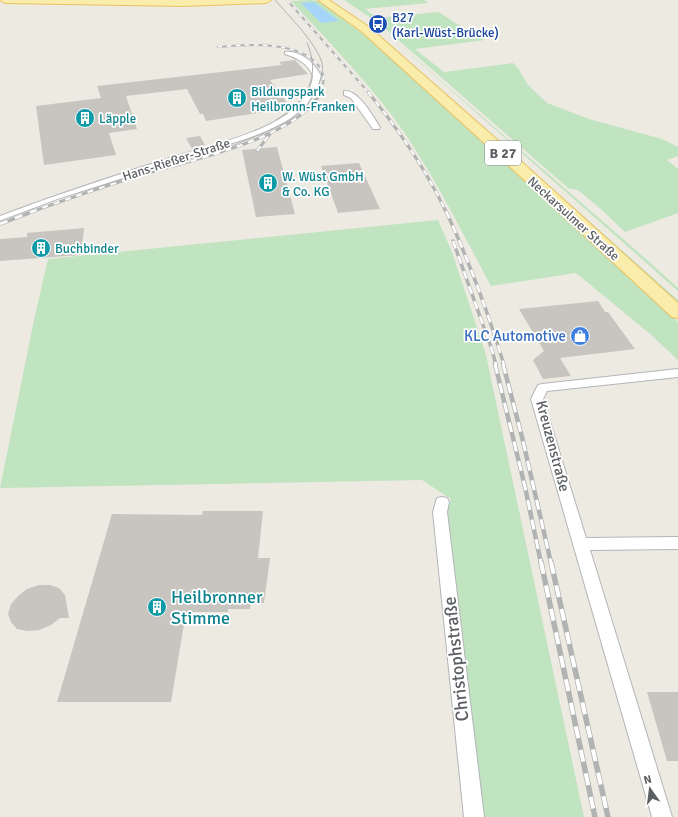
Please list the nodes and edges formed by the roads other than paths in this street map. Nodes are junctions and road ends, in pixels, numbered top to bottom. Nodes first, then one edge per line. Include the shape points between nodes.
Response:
1 (5, 0) edge
2 (127, 0) edge
3 (233, 0) edge
4 (260, 0) edge
5 (266, 0) edge
6 (323, 0) edge
7 (336, 0) edge
8 (287, 54) dead end
9 (347, 93) dead end
10 (376, 127) dead end
11 (0, 219) edge
12 (678, 296) edge
13 (678, 313) edge
14 (678, 372) edge
15 (442, 502) dead end
16 (580, 544) junction
17 (678, 544) edge
18 (474, 817) edge
19 (662, 817) edge

1 - 4 main road via 184,3
2 - 3 main road
4 - 5 main road
6 - 13 main road, Neckarsulmer Straße / B 27 via 371,34
7 - 12 main road, Neckarsulmer Straße / B 27 via 380,31
8 - 11 street, Hans-Rießer-Straße via 297,56 310,64 317,79 303,105 286,118 263,130
9 - 10 street via 354,96
14 - 16 street, Kreuzenstraße via 542,388 537,399
15 - 18 street, Christophstraße via 440,512
16 - 17 street
16 - 19 street, Kreuzenstraße

